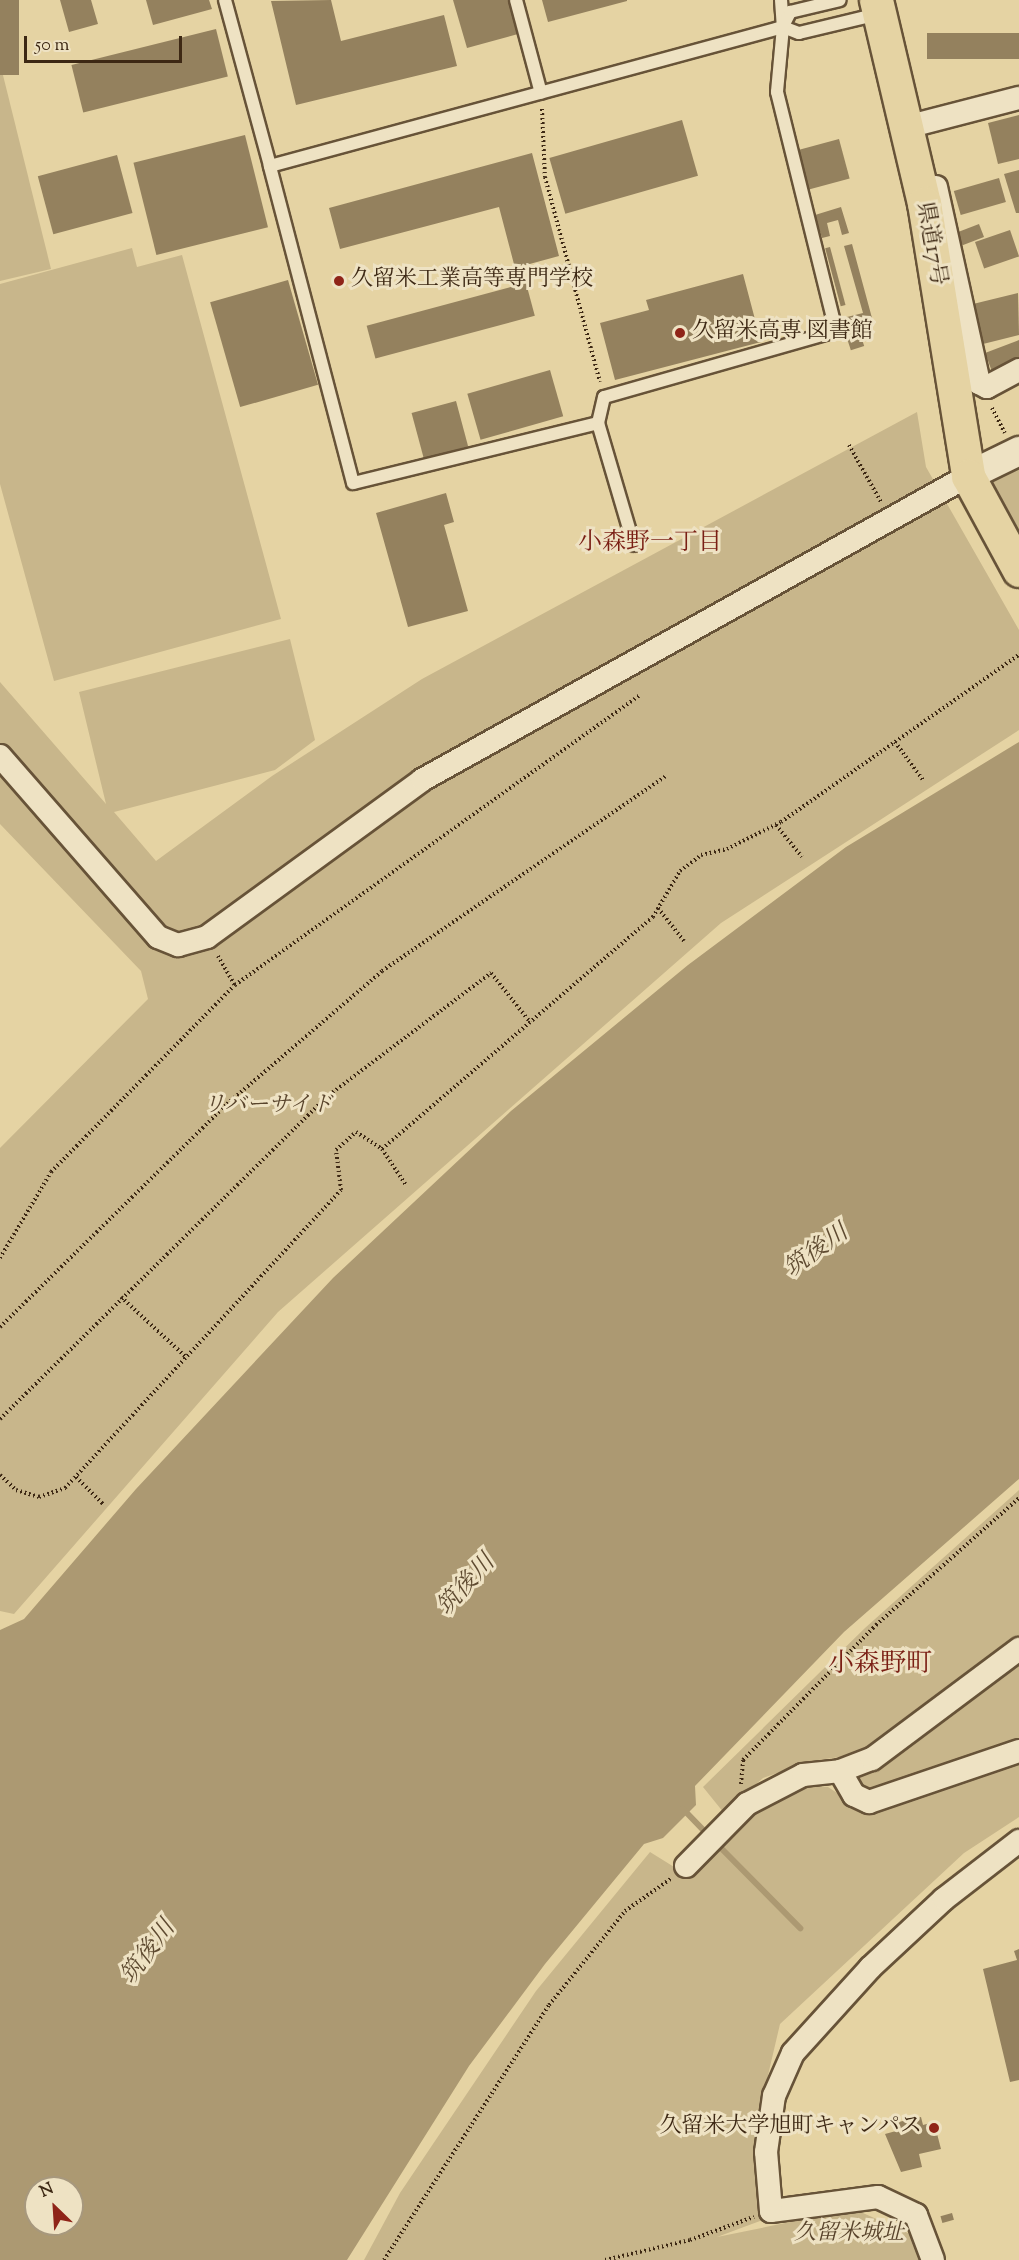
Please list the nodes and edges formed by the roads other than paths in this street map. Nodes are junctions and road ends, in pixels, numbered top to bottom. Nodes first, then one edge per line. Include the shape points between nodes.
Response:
1 (225, 0) edge
2 (516, 0) edge
3 (781, 0) edge
4 (840, 0) edge
5 (877, 7) edge
6 (783, 27) junction
7 (892, 66) junction
8 (542, 93) junction
9 (1019, 98) edge
10 (922, 123) junction
11 (270, 166) junction
12 (1019, 370) edge
13 (598, 423) junction
14 (1014, 445) edge
15 (972, 483) junction
16 (634, 545) dead end
17 (1019, 570) edge
18 (0, 756) edge
19 (1019, 1649) edge
20 (1019, 1751) edge
21 (840, 1771) junction
22 (1019, 1841) edge
23 (686, 1866) road end
24 (933, 2260) edge

1 - 11 lane
2 - 8 lane
3 - 6 lane
4 - 6 lane via 790,12
5 - 6 lane via 799,33
5 - 7 main road, 県道17号
6 - 8 lane
6 - 13 lane via 777,92 836,331 604,397
7 - 10 street via 905,72
7 - 15 main road, 県道17号 via 924,203
8 - 11 lane
9 - 10 street
10 - 12 street via 980,383 987,387
11 - 13 lane via 353,483
13 - 16 lane
14 - 15 street
15 - 17 main road, 県道17号
15 - 18 street via 892,520 422,780 207,937 178,945 158,937
19 - 21 street via 872,1760
20 - 21 street via 869,1802 854,1796
21 - 23 street via 803,1775 747,1804
22 - 24 street via 944,1899 870,1968 793,2053 774,2096 766,2152 771,2211 878,2197 916,2215

